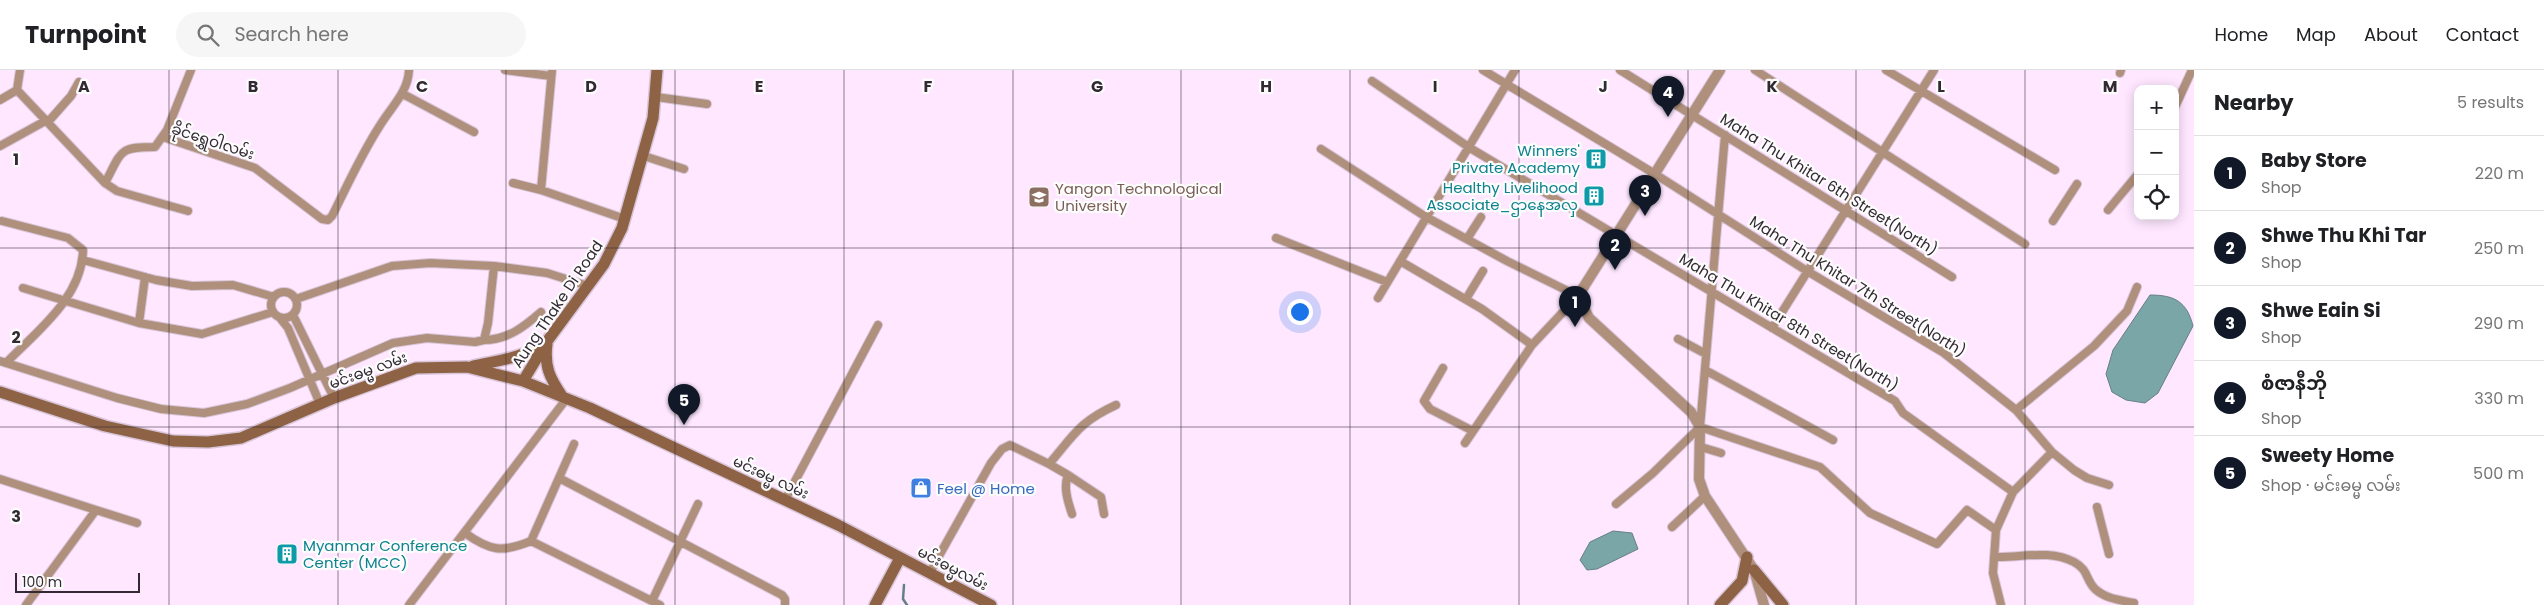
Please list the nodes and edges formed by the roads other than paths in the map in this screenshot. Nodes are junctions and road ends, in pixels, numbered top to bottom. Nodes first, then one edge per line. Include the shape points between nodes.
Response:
1 (20, 70) edge
2 (191, 70) edge
3 (409, 70) edge
4 (505, 70) edge
5 (653, 70) edge
6 (658, 70) edge
7 (1482, 70) edge
8 (1515, 70) edge
9 (1620, 70) edge
10 (1720, 70) edge
11 (1755, 70) edge
12 (1886, 70) edge
13 (1934, 70) edge
14 (2192, 70) edge
15 (552, 73) edge
16 (1372, 81) dead end
17 (79, 82) dead end
18 (1506, 85) junction
19 (17, 90) junction
20 (1921, 91) junction
21 (403, 94) junction
22 (656, 97) junction
23 (2179, 98) edge
24 (0, 100) edge
25 (707, 104) dead end
26 (1692, 115) junction
27 (48, 121) junction
28 (474, 132) dead end
29 (1725, 136) junction
30 (163, 137) junction
31 (0, 146) edge
32 (1470, 148) junction
33 (1321, 149) dead end
34 (1883, 151) junction
35 (644, 156) junction
36 (684, 169) dead end
37 (2055, 170) dead end
38 (1655, 174) junction
39 (2137, 175) edge
40 (105, 183) junction
41 (513, 183) dead end
42 (2077, 184) dead end
43 (542, 190) junction
44 (1846, 210) junction
45 (2108, 210) dead end
46 (188, 211) dead end
47 (1718, 214) junction
48 (1426, 217) junction
49 (1481, 217) dead end
50 (625, 219) junction
51 (2, 221) dead end
52 (2053, 221) dead end
53 (1618, 235) junction
54 (1276, 238) dead end
55 (1467, 239) junction
56 (2025, 244) dead end
57 (83, 260) junction
58 (1400, 261) junction
59 (494, 266) junction
60 (1483, 271) dead end
61 (1807, 271) junction
62 (145, 277) junction
63 (1952, 277) dead end
64 (1387, 282) junction
65 (588, 286) junction
66 (2137, 287) dead end
67 (23, 288) dead end
68 (1710, 291) junction
69 (1578, 296) junction
70 (274, 297) junction
71 (1378, 298) dead end
72 (296, 299) junction
73 (1466, 299) junction
74 (66, 301) junction
75 (541, 312) dead end
76 (293, 314) junction
77 (277, 315) junction
78 (139, 323) junction
79 (878, 324) dead end
80 (1772, 328) junction
81 (1678, 338) dead end
82 (484, 340) junction
83 (548, 340) junction
84 (1532, 345) junction
85 (1706, 354) junction
86 (3, 362) edge
87 (468, 367) junction
88 (1443, 368) dead end
89 (1705, 370) junction
90 (321, 373) junction
91 (311, 378) junction
92 (523, 381) junction
93 (0, 392) edge
94 (334, 398) junction
95 (564, 398) junction
96 (320, 404) junction
97 (1116, 405) dead end
98 (2016, 410) junction
99 (1700, 427) junction
100 (1473, 431) junction
101 (1833, 440) dead end
102 (574, 444) dead end
103 (1465, 444) dead end
104 (1701, 446) junction
105 (2052, 452) junction
106 (1720, 453) dead end
107 (1049, 464) junction
108 (1068, 475) junction
109 (559, 478) junction
110 (0, 479) edge
111 (2109, 485) dead end
112 (2013, 492) junction
113 (1705, 496) junction
114 (785, 500) junction
115 (698, 504) dead end
116 (1616, 504) dead end
117 (2098, 507) dead end
118 (96, 510) junction
119 (1072, 514) dead end
120 (1104, 514) dead end
121 (137, 523) dead end
122 (1672, 526) dead end
123 (1996, 530) junction
124 (465, 533) junction
125 (531, 541) junction
126 (680, 543) junction
127 (2109, 554) dead end
128 (1994, 557) junction
129 (900, 558) junction
130 (1747, 558) junction
131 (1754, 570) junction
132 (930, 572) junction
133 (656, 603) edge
134 (2134, 603) dead end
135 (26, 605) edge
136 (408, 605) edge
137 (785, 605) edge
138 (875, 605) edge
139 (991, 605) edge
140 (1720, 605) edge
141 (1764, 605) edge
142 (1783, 605) edge
143 (2001, 605) edge

1 - 19 street
2 - 30 street
3 - 21 street, ခိုင်ရွှေဝါလမ်း
4 - 15 street
5 - 6 street
6 - 22 main road, Aung Thake Di Road
7 - 18 street, Maha Thu Khitar 7th Street(North)
8 - 18 street
9 - 26 street, Maha Thu Khitar 6th Street(North)
10 - 26 street
11 - 34 street
12 - 20 street
13 - 20 street
14 - 23 street
15 - 43 street
16 - 32 street, Maha Thu Khitar 8th Street(North)
17 - 27 street
18 - 32 street
18 - 38 street, Maha Thu Khitar 7th Street(North)
19 - 24 street
19 - 27 street
20 - 34 street
20 - 37 street
21 - 28 street
21 - 30 street, ခိုင်ရွှေဝါလမ်း via 379,126 328,220 322,219 255,168
22 - 25 street
22 - 35 main road, Aung Thake Di Road
26 - 29 street, Maha Thu Khitar 6th Street(North)
26 - 38 street
27 - 31 street
27 - 40 street
29 - 44 street, Maha Thu Khitar 6th Street(North)
29 - 47 street
30 - 40 street, ခိုင်ရွှေဝါလမ်း via 156,147 131,147 121,152
32 - 48 street
32 - 53 street, Maha Thu Khitar 8th Street(North)
33 - 48 street
34 - 44 street
34 - 56 street
35 - 36 street
35 - 50 main road, Aung Thake Di Road
38 - 47 street, Maha Thu Khitar 7th Street(North)
38 - 53 street
39 - 45 street
40 - 46 street via 134,196
41 - 43 street
42 - 52 street
43 - 50 street
44 - 61 street
44 - 63 street, Maha Thu Khitar 6th Street(North)
47 - 61 street, Maha Thu Khitar 7th Street(North)
47 - 68 street
48 - 55 street
48 - 58 street
49 - 55 street
50 - 65 main road, Aung Thake Di Road via 612,252
51 - 57 street via 68,238 83,250
53 - 68 street, Maha Thu Khitar 8th Street(North)
53 - 69 street
54 - 64 street
55 - 69 street
57 - 62 street
57 - 74 street
58 - 64 street
58 - 73 street
59 - 65 street via 547,273
59 - 72 street via 430,263 392,266
59 - 82 street
60 - 73 street
61 - 80 street
61 - 98 street, Maha Thu Khitar 7th Street(North) via 1944,353
62 - 70 street via 192,286 233,285
62 - 78 street
64 - 71 street
65 - 83 main road, Aung Thake Di Road
66 - 98 street via 2126,311 2094,346
67 - 74 street
68 - 80 street, Maha Thu Khitar 8th Street(North)
68 - 85 street
69 - 84 street
69 - 99 street via 1589,318 1691,412
70 - 72 street via 286,292
70 - 77 street via 270,308
72 - 76 street via 297,307
73 - 84 street
74 - 78 street
74 - 86 street
75 - 82 street via 515,332 498,340
76 - 77 street
76 - 90 street
77 - 78 street via 202,334
77 - 91 street via 288,328
79 - 114 street
80 - 112 street, Maha Thu Khitar 8th Street(North) via 1895,401 1903,412
81 - 85 street
82 - 90 street via 427,338 393,343
83 - 87 main road via 534,350 500,362
83 - 92 main road, Aung Thake Di Road
83 - 95 main road via 548,374
84 - 100 street
85 - 89 street
86 - 91 street via 117,398 161,409 204,413 247,404
87 - 92 main road, မင်းဓမ္မ လမ်း
87 - 94 main road, မင်းဓမ္မ လမ်း via 416,368
88 - 100 street via 1424,401 1430,409
89 - 99 street
89 - 101 street
90 - 91 street
90 - 94 street
91 - 96 street
92 - 95 main road, မင်းဓမ္မ လမ်း
93 - 96 main road, မင်းဓမ္မ လမ်း via 105,426 181,442 241,438
94 - 96 main road, မင်းဓမ္မ လမ်း
95 - 114 main road, မင်းဓမ္မ လမ်း
95 - 124 street
97 - 107 street via 1094,415 1076,430
98 - 105 street, Maha Thu Khitar 7th Street(North)
99 - 104 street
99 - 116 street
99 - 123 street via 1820,467 1870,513 1937,544 1967,510
100 - 103 street
102 - 109 street
104 - 106 street
104 - 113 street via 1699,479
105 - 111 street, Maha Thu Khitar 7th Street(North) via 2087,478
105 - 112 street
107 - 108 street
107 - 132 street via 1010,445 1002,449
108 - 119 street via 1067,499
108 - 120 street via 1101,497
109 - 125 street
109 - 126 street
110 - 118 street
112 - 123 street
113 - 122 street
113 - 130 street
114 - 129 main road, မင်းဓမ္မ လမ်း
115 - 126 street
117 - 127 street
118 - 121 street
118 - 135 street
123 - 128 street
124 - 125 street via 494,549 512,549
124 - 136 street
125 - 133 street
126 - 133 street
126 - 137 street via 782,595
128 - 134 street via 2054,554 2086,570 2094,588 2108,597
128 - 143 street via 1993,573
129 - 132 main road, မင်းဓမ္မလမ်း
129 - 138 main road
130 - 131 street
130 - 140 main road via 1742,581
131 - 141 street
131 - 142 main road
132 - 139 main road, မင်းဓမ္မလမ်း

